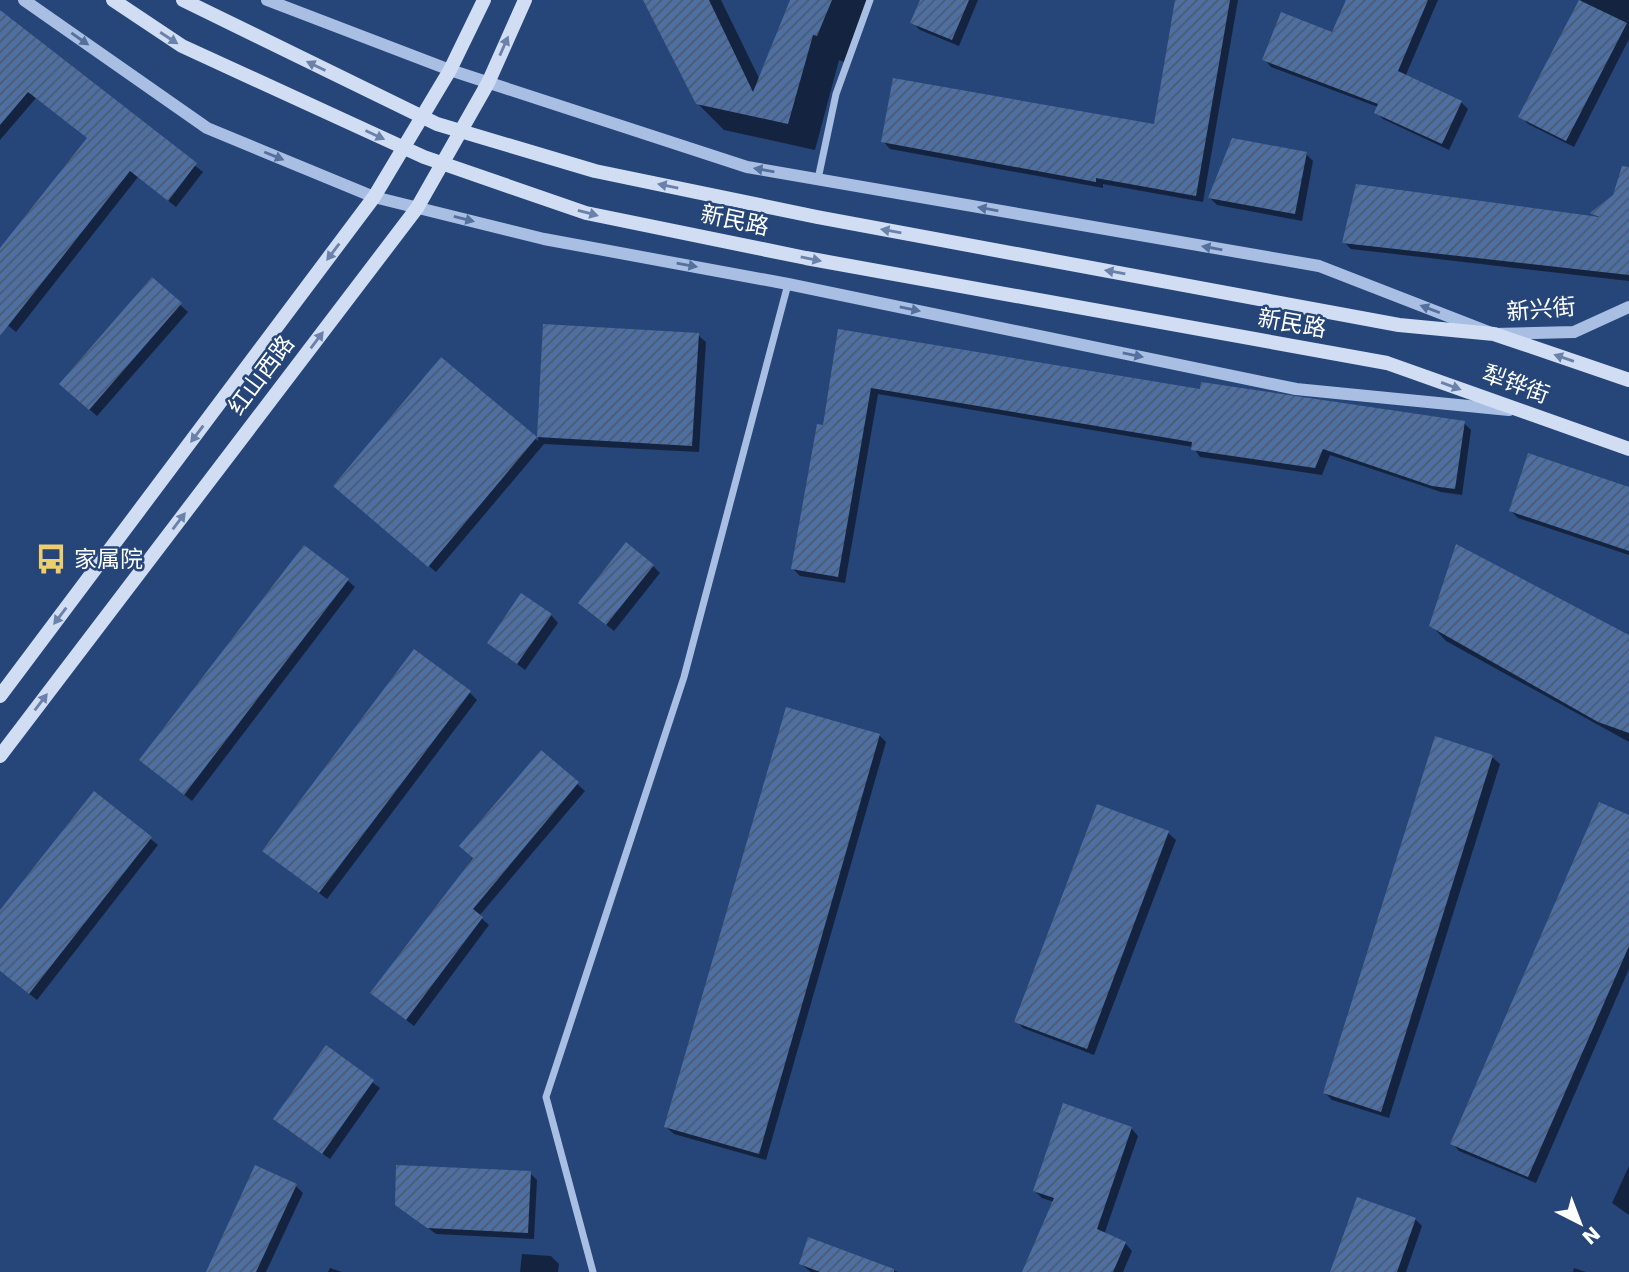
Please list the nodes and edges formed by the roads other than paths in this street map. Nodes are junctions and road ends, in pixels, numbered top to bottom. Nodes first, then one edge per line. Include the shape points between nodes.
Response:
1 (24, 0) edge
2 (113, 0) edge
3 (183, 0) edge
4 (267, 0) edge
5 (484, 0) edge
6 (525, 0) edge
7 (870, 0) edge
8 (450, 70) junction
9 (488, 83) junction
10 (818, 179) junction
11 (374, 197) junction
12 (417, 208) junction
13 (788, 284) junction
14 (1629, 307) edge
15 (1399, 325) joint
16 (1494, 334) junction
17 (1387, 363) joint
18 (1629, 380) edge
19 (1525, 412) junction
20 (1629, 449) edge
21 (0, 696) edge
22 (0, 756) edge
23 (593, 1272) edge

1 -> 11 street via 207,128
2 -> 17 main road, 新民路 via 182,46 424,157 586,213 806,258
15 -> 3 main road, 新民路 via 817,218 595,171 437,124
4 - 8 street
5 - 8 main road, 红山西路
9 -> 6 main road, 红山西路
7 - 10 street via 836,94
8 - 9 street
8 - 11 main road, 红山西路
10 -> 9 street via 747,167
9 - 12 main road, 红山西路
16 -> 10 street via 1318,266
11 - 12 street
11 -> 21 main road, 红山西路
12 -> 13 street via 544,239
22 -> 12 main road, 红山西路
13 -> 19 street via 1296,389
13 - 23 street via 684,677 546,1097
14 - 16 street, 新兴街 via 1574,332
15 - 16 main road, 犁铧街
18 -> 16 main road, 犁铧街
17 -> 19 main road, 犁铧街
19 - 20 main road, 犁铧街

